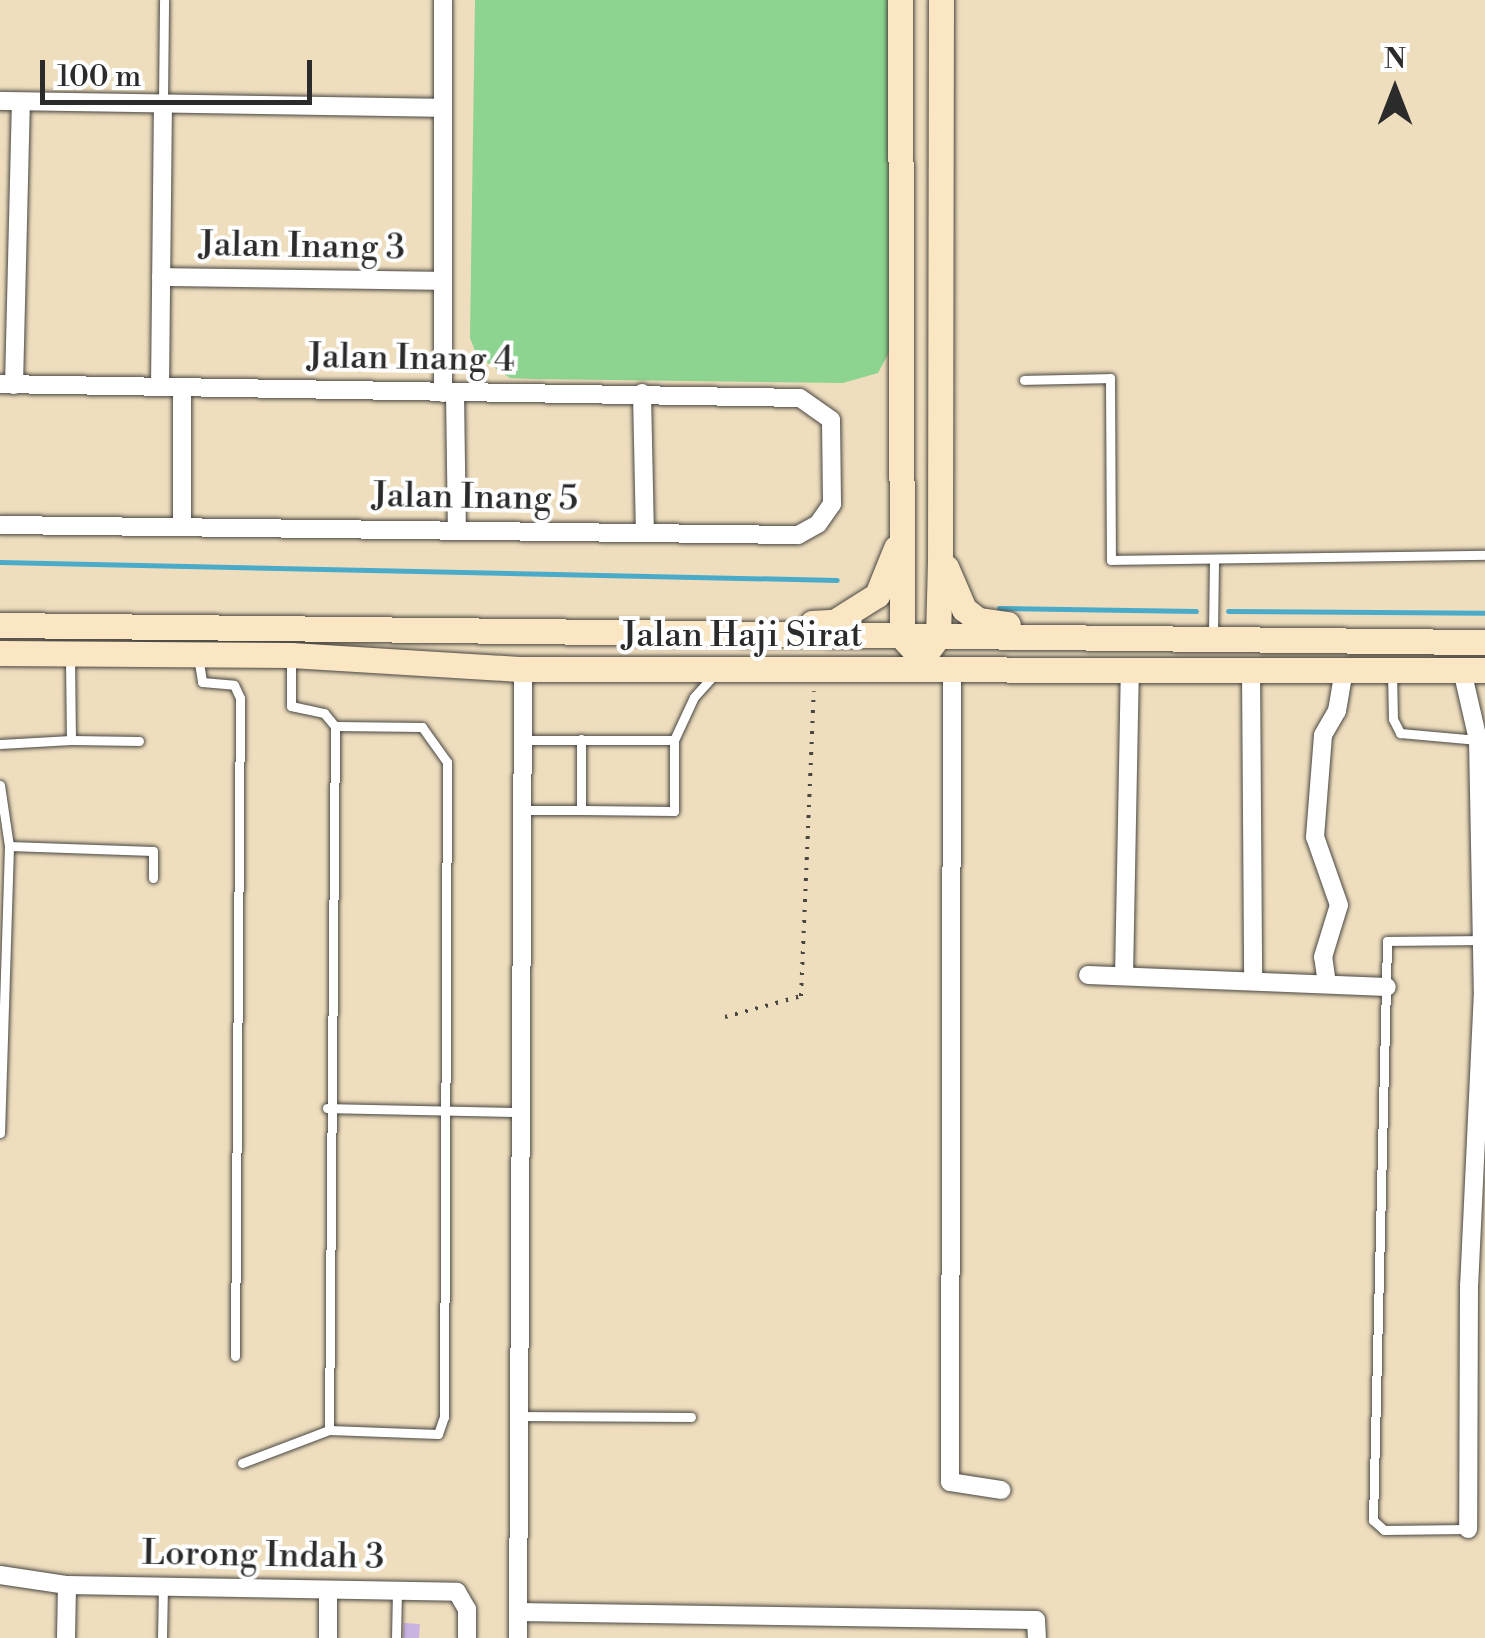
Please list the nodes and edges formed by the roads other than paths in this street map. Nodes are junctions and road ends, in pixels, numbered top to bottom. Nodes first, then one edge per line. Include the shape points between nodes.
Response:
1 (164, 0) edge
2 (443, 0) edge
3 (900, 0) edge
4 (941, 0) edge
5 (0, 101) edge
6 (21, 102) junction
7 (163, 104) junction
8 (443, 108) junction
9 (9, 243) edge
10 (161, 277) junction
11 (443, 281) junction
12 (1024, 380) dead end
13 (7, 384) edge
14 (160, 387) junction
15 (182, 388) junction
16 (449, 393) junction
17 (642, 393) junction
18 (819, 406) joint
19 (901, 510) junction
20 (0, 525) edge
21 (182, 527) junction
22 (939, 527) junction
23 (457, 530) junction
24 (645, 532) junction
25 (1485, 556) edge
26 (1214, 562) junction
27 (0, 625) edge
28 (442, 632) junction
29 (1124, 634) junction
30 (1214, 635) junction
31 (1264, 636) junction
32 (920, 642) junction
33 (1485, 642) edge
34 (0, 652) edge
35 (70, 653) junction
36 (198, 654) junction
37 (291, 655) junction
38 (523, 669) junction
39 (1130, 670) junction
40 (1252, 670) junction
41 (1344, 670) junction
42 (1392, 670) junction
43 (1474, 670) edge
44 (717, 671) junction
45 (952, 671) junction
46 (814, 672) junction
47 (335, 726) junction
48 (580, 739) junction
49 (71, 740) junction
50 (522, 740) junction
51 (674, 740) junction
52 (1478, 740) junction
53 (139, 741) dead end
54 (0, 744) edge
55 (0, 784) edge
56 (522, 810) junction
57 (580, 810) junction
58 (9, 846) junction
59 (153, 878) dead end
60 (1482, 940) junction
61 (1088, 975) dead end
62 (1124, 976) junction
63 (1253, 981) junction
64 (1327, 984) junction
65 (1388, 987) junction
66 (1484, 991) edge
67 (447, 1107) junction
68 (327, 1108) junction
69 (521, 1112) junction
70 (0, 1133) edge
71 (1477, 1285) edge
72 (235, 1356) dead end
73 (519, 1416) junction
74 (691, 1416) dead end
75 (329, 1430) junction
76 (242, 1462) dead end
77 (1002, 1490) dead end
78 (1468, 1529) joint
79 (0, 1575) edge
80 (67, 1585) junction
81 (163, 1587) junction
82 (328, 1590) junction
83 (396, 1591) junction
84 (518, 1612) junction
85 (66, 1638) edge
86 (162, 1638) edge
87 (328, 1638) edge
88 (396, 1638) edge
89 (466, 1638) edge
90 (518, 1638) edge
91 (1036, 1638) edge

1 - 7 lane
2 - 8 street
3 - 19 main road
4 - 22 main road
5 - 6 street
6 - 7 street
6 - 9 street
7 - 8 street
7 - 10 street
8 - 11 street
9 - 13 street
10 - 11 street, Jalan Inang 3
10 - 14 street
11 - 16 street
12 - 26 lane via 1110,378 1112,560
13 - 14 street, Jalan Inang 4
14 - 15 street, Jalan Inang 4
15 - 16 street, Jalan Inang 4
15 - 21 street
16 - 17 street, Jalan Inang 4
16 - 23 street
17 - 18 street, Jalan Inang 4 via 800,398
17 - 24 street
18 - 24 street, Jalan Inang 5 via 831,420 832,504 818,524 798,535
19 - 28 main road via 893,564 877,594 834,622 530,624
19 - 32 main road
20 - 21 street, Jalan Inang 5
21 - 23 street, Jalan Inang 5
22 - 29 main road via 949,584 978,620
22 - 32 main road
23 - 24 street, Jalan Inang 5
25 - 26 lane
26 - 30 lane
27 - 28 main road, Jalan Haji Sirat
28 - 32 main road, Jalan Haji Sirat
29 - 30 main road, Jalan Haji Sirat
29 - 32 main road, Jalan Haji Sirat
30 - 31 main road, Jalan Haji Sirat
31 - 33 main road, Jalan Haji Sirat
31 - 43 main road via 1326,649 1440,652
32 - 40 main road
32 - 46 main road via 838,658
34 - 35 main road, Jalan Haji Sirat
35 - 36 main road, Jalan Haji Sirat
35 - 49 lane
36 - 37 main road, Jalan Haji Sirat
36 - 72 lane via 202,682 234,684 240,698
37 - 38 main road, Jalan Haji Sirat
37 - 47 lane via 292,706 324,713
38 - 44 main road, Jalan Haji Sirat
38 - 50 street
39 - 40 main road, Jalan Haji Sirat
39 - 45 main road, Jalan Haji Sirat
39 - 62 street
40 - 41 main road, Jalan Haji Sirat
40 - 63 street
41 - 42 main road, Jalan Haji Sirat
41 - 64 street via 1338,710 1322,735 1315,837 1339,905 1323,957
42 - 43 main road, Jalan Haji Sirat
42 - 52 lane via 1393,719 1400,733
43 - 52 street
44 - 46 main road, Jalan Haji Sirat
44 - 51 lane via 694,697
45 - 46 main road, Jalan Haji Sirat
45 - 77 street via 950,1482
47 - 67 lane via 422,728 447,762
47 - 68 lane
48 - 50 lane
48 - 51 lane
48 - 57 lane
49 - 53 lane
49 - 54 lane
50 - 56 street
51 - 57 lane via 674,812
52 - 60 street
55 - 58 lane
56 - 57 lane
56 - 69 street
58 - 59 lane via 153,851
58 - 70 lane
60 - 65 lane via 1388,941
60 - 66 street
61 - 62 street
62 - 63 street
63 - 64 street
64 - 65 street
65 - 78 lane via 1373,1520 1384,1530
66 - 71 street
67 - 68 lane
67 - 69 lane
67 - 75 lane via 444,1417 438,1434 341,1436
68 - 75 lane
69 - 73 street
71 - 78 street
73 - 74 lane
73 - 84 street
75 - 76 lane
79 - 80 street, Lorong Indah 3
80 - 81 street, Lorong Indah 3
80 - 85 street
81 - 82 street, Lorong Indah 3
81 - 86 lane
82 - 83 street, Lorong Indah 3
82 - 87 street
83 - 88 lane
83 - 89 street, Lorong Indah 3 via 457,1592 467,1609
84 - 90 street
84 - 91 street via 1036,1620

